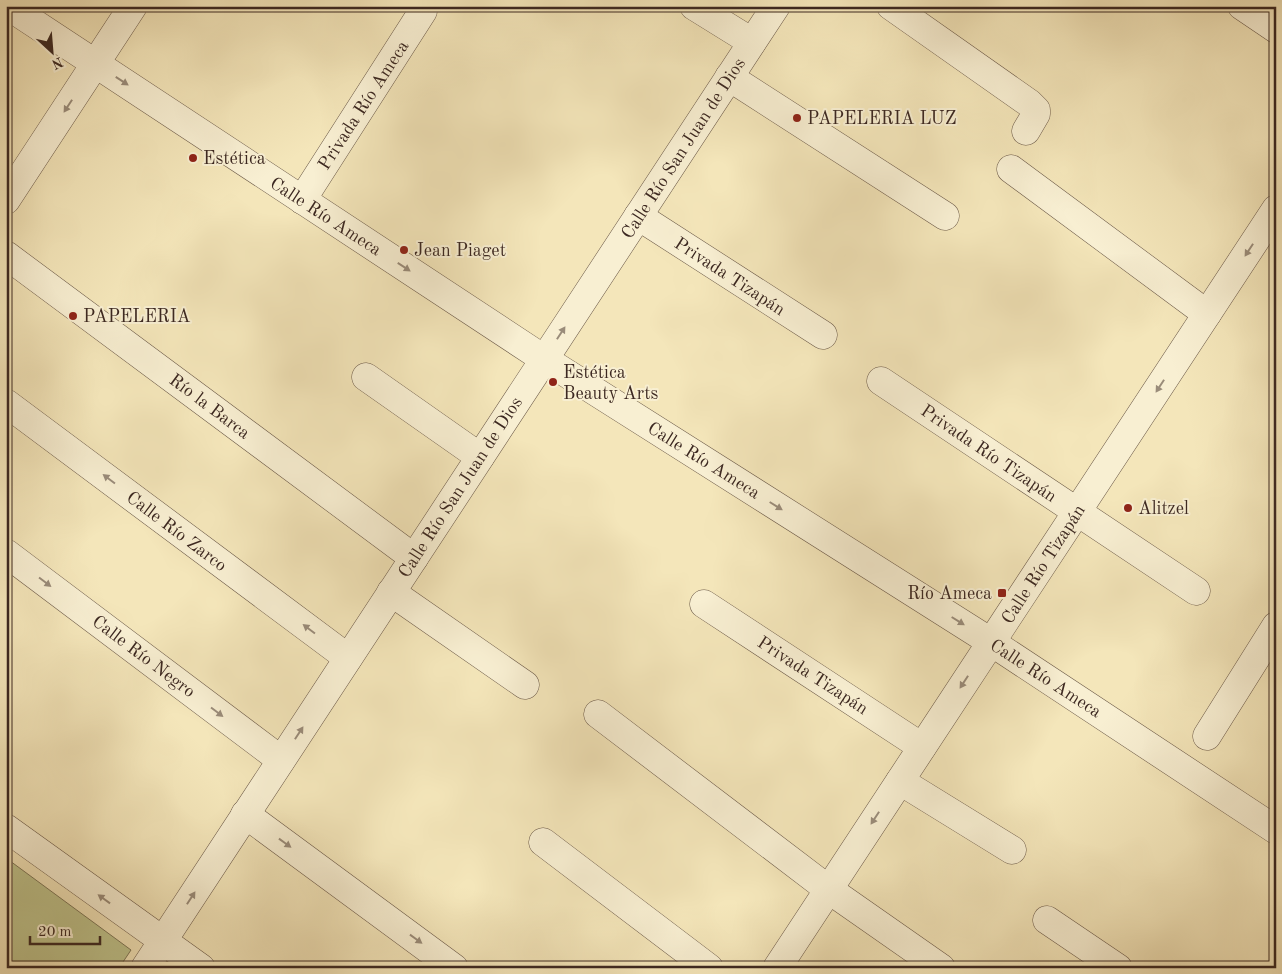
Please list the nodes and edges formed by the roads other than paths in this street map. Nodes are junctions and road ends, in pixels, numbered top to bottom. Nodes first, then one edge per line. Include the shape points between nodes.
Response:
1 (8, 6) edge
2 (133, 6) edge
3 (694, 6) edge
4 (776, 6) edge
5 (891, 6) edge
6 (1242, 6) edge
7 (423, 11) dead end
8 (1276, 29) edge
9 (752, 42) junction
10 (96, 64) junction
11 (729, 77) junction
12 (1026, 131) dead end
13 (1011, 169) dead end
14 (6, 200) edge
15 (302, 200) junction
16 (1276, 209) edge
17 (638, 216) junction
18 (945, 216) dead end
19 (6, 255) edge
20 (1207, 314) junction
21 (823, 335) dead end
22 (544, 359) junction
23 (366, 377) dead end
24 (881, 381) dead end
25 (6, 403) edge
26 (480, 456) junction
27 (1077, 512) junction
28 (6, 553) edge
29 (414, 558) junction
30 (1196, 591) dead end
31 (391, 592) junction
32 (704, 604) dead end
33 (1276, 626) edge
34 (991, 642) junction
35 (348, 658) junction
36 (525, 686) dead end
37 (598, 714) dead end
38 (1207, 736) dead end
39 (922, 747) junction
40 (281, 760) junction
41 (900, 781) junction
42 (245, 814) junction
43 (6, 828) edge
44 (1276, 830) edge
45 (543, 842) dead end
46 (1012, 850) dead end
47 (828, 889) junction
48 (1047, 920) dead end
49 (162, 940) junction
50 (144, 968) edge
51 (201, 968) edge
52 (454, 968) edge
53 (710, 968) edge
54 (777, 968) edge
55 (941, 968) edge
56 (1118, 968) edge

1 - 10 street, Calle Río Ameca
2 - 10 street
3 - 9 street
4 - 9 street, Calle Río San Juan de Dios
5 - 12 street via 1029,103 1036,114
6 - 8 street
7 - 15 street, Privada Río Ameca
9 - 11 street, Calle Río San Juan de Dios
10 -> 14 street
10 -> 15 street, Calle Río Ameca
11 - 17 street, Calle Río San Juan de Dios
11 - 18 street
13 - 20 street
15 -> 22 street, Calle Río Ameca
16 -> 20 street, Calle Río Tizapán
17 - 21 street, Privada Tizapán
22 -> 17 street, Calle Río San Juan de Dios
19 - 29 street, Río la Barca
20 -> 27 street, Calle Río Tizapán
22 - 26 street, Calle Río San Juan de Dios
22 -> 34 street, Calle Río Ameca
23 - 26 street
24 - 27 street, Privada Río Tizapán
35 -> 25 street, Calle Río Zarco
26 - 29 street, Calle Río San Juan de Dios
27 - 30 street, Privada Río Tizapán
27 - 34 street, Calle Río Tizapán
28 -> 40 street, Calle Río Negro
29 - 31 street, Calle Río San Juan de Dios
31 - 35 street, Calle Río San Juan de Dios
31 - 36 street
32 - 39 street, Privada Tizapán
33 - 38 street
34 -> 39 street, Calle Río Tizapán
34 - 44 street, Calle Río Ameca
40 -> 35 street, Calle Río San Juan de Dios
37 - 47 street
39 - 41 street, Calle Río Tizapán
40 - 42 street, Calle Río San Juan de Dios
41 - 46 street
41 -> 47 street, Calle Río Tizapán
49 -> 42 street, Calle Río San Juan de Dios
42 -> 52 street
49 -> 43 street
45 - 53 street
47 - 54 street, Calle Río Tizapán
47 - 55 street
48 - 56 street
49 - 50 street, Calle Río San Juan de Dios
49 - 51 street

